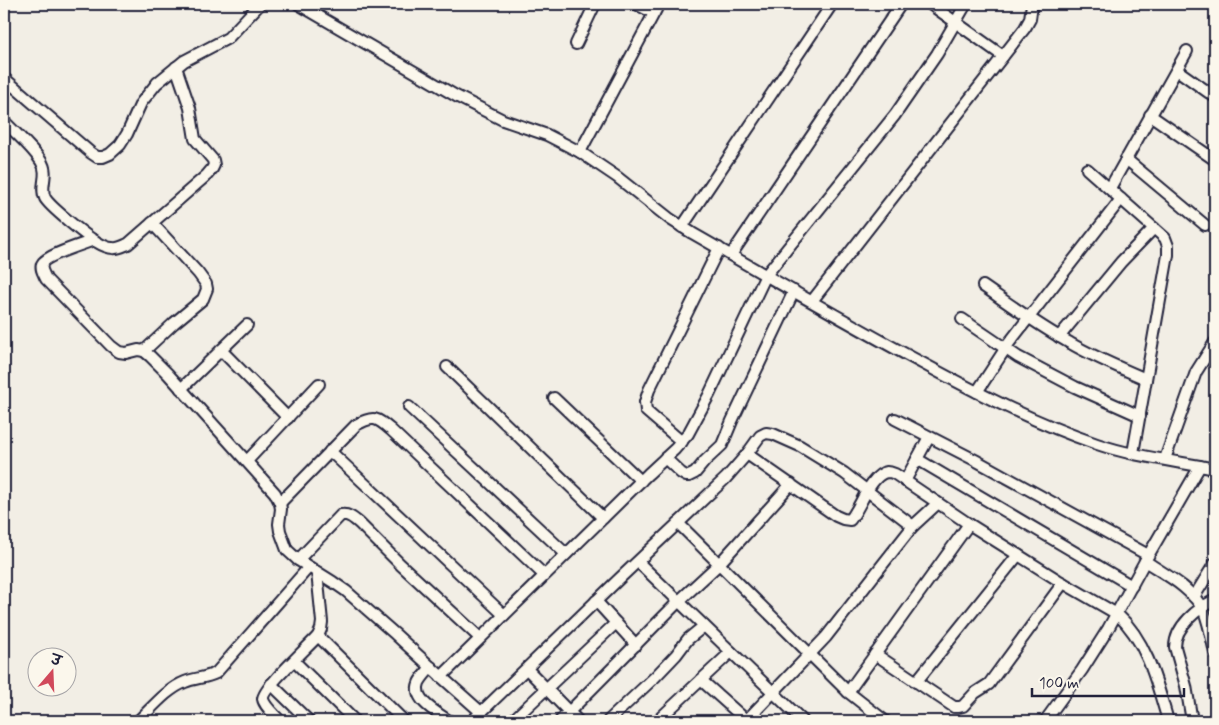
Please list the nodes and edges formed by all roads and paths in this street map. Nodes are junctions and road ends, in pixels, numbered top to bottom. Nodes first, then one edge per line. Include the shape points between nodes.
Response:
1 (260, 4) edge
2 (298, 4) edge
3 (595, 4) edge
4 (636, 4) edge
5 (832, 4) edge
6 (901, 4) edge
7 (930, 4) edge
8 (966, 4) edge
9 (1023, 4) edge
10 (1032, 7) edge
11 (657, 8) edge
12 (956, 22) junction
13 (576, 44) dead end
14 (1187, 51) dead end
15 (1003, 56) junction
16 (176, 67) junction
17 (1177, 70) junction
18 (4, 78) edge
19 (1215, 97) edge
20 (1150, 115) junction
21 (4, 121) edge
22 (580, 152) junction
23 (1126, 159) junction
24 (1215, 160) edge
25 (1087, 169) dead end
26 (1110, 188) junction
27 (1121, 199) junction
28 (152, 223) junction
29 (1205, 225) dead end
30 (682, 227) junction
31 (1154, 228) junction
32 (94, 240) junction
33 (719, 248) junction
34 (731, 255) junction
35 (766, 275) junction
36 (983, 286) dead end
37 (794, 291) junction
38 (812, 301) junction
39 (1029, 318) junction
40 (962, 319) dead end
41 (247, 325) dead end
42 (1059, 337) junction
43 (1215, 342) edge
44 (1005, 349) junction
45 (221, 350) junction
46 (144, 352) junction
47 (447, 367) dead end
48 (1146, 379) junction
49 (319, 384) dead end
50 (181, 389) junction
51 (977, 392) junction
52 (554, 398) dead end
53 (409, 407) dead end
54 (1140, 416) junction
55 (288, 418) junction
56 (895, 419) dead end
57 (929, 437) junction
58 (682, 442) junction
59 (330, 451) junction
60 (1134, 453) junction
61 (747, 454) junction
62 (665, 458) junction
63 (917, 459) junction
64 (1165, 459) junction
65 (247, 461) junction
66 (1200, 466) junction
67 (1215, 469) edge
68 (641, 481) junction
69 (905, 481) junction
70 (791, 484) junction
71 (867, 491) junction
72 (280, 503) junction
73 (938, 503) junction
74 (603, 518) junction
75 (678, 524) junction
76 (969, 524) junction
77 (913, 526) junction
78 (566, 554) junction
79 (1018, 555) junction
80 (1147, 558) junction
81 (298, 560) junction
82 (638, 562) junction
83 (1215, 563) edge
84 (719, 564) junction
85 (313, 570) junction
86 (544, 575) junction
87 (1063, 583) junction
88 (1132, 586) junction
89 (1194, 597) junction
90 (1215, 600) edge
91 (596, 601) junction
92 (679, 602) junction
93 (1201, 607) junction
94 (1117, 614) junction
95 (504, 615) junction
96 (616, 623) junction
97 (704, 626) junction
98 (318, 636) junction
99 (480, 638) junction
100 (636, 645) junction
101 (731, 652) junction
102 (810, 653) junction
103 (1215, 653) edge
104 (875, 654) junction
105 (294, 661) junction
106 (431, 668) junction
107 (527, 669) junction
108 (441, 676) junction
109 (701, 680) junction
110 (916, 682) junction
111 (271, 684) junction
112 (546, 688) junction
113 (848, 692) junction
114 (774, 693) junction
115 (569, 712) junction
116 (482, 713) junction
117 (1050, 720) edge
118 (138, 721) edge
119 (280, 721) edge
120 (308, 721) edge
121 (355, 721) edge
122 (404, 721) edge
123 (449, 721) edge
124 (472, 721) edge
125 (512, 721) edge
126 (560, 721) edge
127 (578, 721) edge
128 (608, 721) edge
129 (657, 721) edge
130 (746, 721) edge
131 (804, 721) edge
132 (885, 721) edge
133 (1168, 721) edge
134 (1192, 721) edge

1 - 16 street via 228,38
2 - 22 street via 456,96
3 - 13 street
4 - 11 street
5 - 30 street
6 - 34 street
7 - 12 street
8 - 12 street
9 - 10 street
10 - 15 street via 1025,28
11 - 22 street
12 - 15 street
12 - 35 street via 894,116
14 - 17 street
15 - 38 street
16 - 18 street via 148,93 120,145 103,158 91,153
16 - 28 street via 188,102 195,138 214,165 207,175
17 - 19 street
17 - 20 street
20 - 23 street
20 - 24 street
21 - 32 street via 44,167 45,199
22 - 30 street
23 - 26 street
23 - 29 street
25 - 26 street
26 - 27 street
27 - 31 street
27 - 39 street
28 - 32 street via 128,244 118,248
28 - 46 street via 198,273 207,289 203,299
30 - 33 street
31 - 42 street via 1121,262
31 - 48 street via 1166,238 1168,255
32 - 46 street via 43,261 46,279 119,352
33 - 34 street
33 - 58 street via 645,402 646,411
34 - 35 street
35 - 37 street
35 - 58 street via 701,412
36 - 39 street
37 - 38 street
37 - 62 street via 722,445 690,476 681,473
38 - 51 street
39 - 42 street
39 - 44 street
40 - 44 street
41 - 45 street
42 - 48 street
43 - 64 street via 1196,372
44 - 51 street
44 - 54 street via 1075,387
45 - 50 street
45 - 55 street
46 - 50 street
47 - 74 street
48 - 54 street
49 - 55 street
50 - 65 street
51 - 60 street via 1068,433
52 - 68 street
53 - 78 street
54 - 60 street
55 - 65 street
56 - 57 street
57 - 63 street
57 - 80 street
58 - 62 street
59 - 72 street
59 - 86 street via 356,425 370,418 378,419
59 - 95 street
60 - 64 street
61 - 70 street
61 - 71 street via 760,436 773,434 800,446
61 - 75 street
62 - 68 street
63 - 69 street
63 - 88 street
64 - 66 street
65 - 72 street via 275,492
66 - 67 street
66 - 80 street
68 - 74 street
69 - 71 street via 887,472 874,480
69 - 73 street
70 - 71 street via 843,520 850,520 856,513
70 - 84 street
71 - 77 street
72 - 81 street via 283,542
73 - 76 street
73 - 77 street
74 - 78 street
75 - 82 street
75 - 84 street
76 - 79 street
76 - 104 street
77 - 102 street via 833,629
78 - 86 street
79 - 87 street
79 - 110 street
80 - 88 street
80 - 89 street
81 - 85 street
81 - 99 street via 341,515 346,514
82 - 91 street
82 - 92 street
83 - 89 street
84 - 92 street
84 - 102 street
85 - 98 street via 322,622
85 - 106 street via 346,591
85 - 118 street via 216,673 176,687
86 - 95 street
87 - 94 street
87 - 110 street via 989,684 963,706 954,706
88 - 94 street
89 - 93 street
90 - 93 street
91 - 96 street
91 - 107 street
92 - 97 street
92 - 100 street
93 - 103 street
93 - 134 street via 1175,641
94 - 117 street
94 - 133 street via 1144,650
95 - 99 street
96 - 100 street
96 - 112 street
97 - 101 street
97 - 128 street
98 - 105 street
98 - 122 street
99 - 108 street
100 - 115 street
101 - 109 street
101 - 114 street
102 - 113 street
102 - 114 street
104 - 110 street
104 - 113 street
105 - 111 street
105 - 121 street
106 - 108 street
106 - 123 street via 419,682 420,699
107 - 112 street
107 - 116 street
108 - 116 street
109 - 129 street
109 - 130 street
111 - 119 street via 263,700
111 - 120 street
112 - 115 street
112 - 125 street
113 - 132 street
114 - 130 street
114 - 131 street
115 - 126 street
115 - 127 street
116 - 124 street

